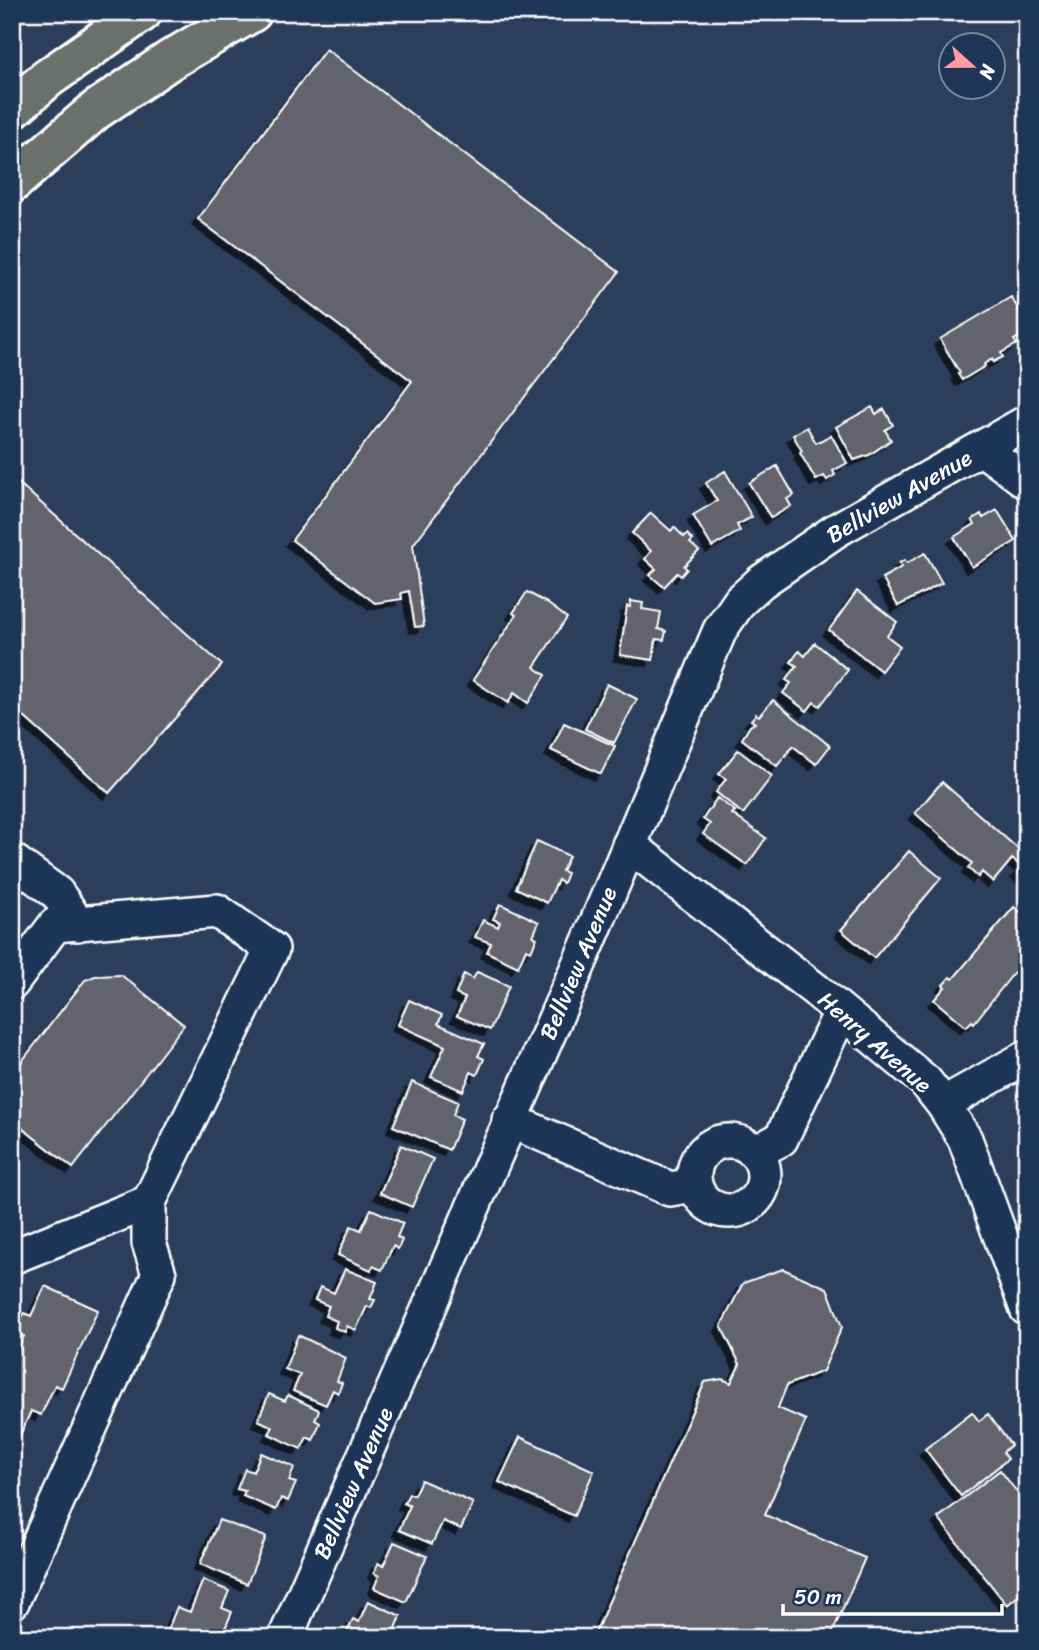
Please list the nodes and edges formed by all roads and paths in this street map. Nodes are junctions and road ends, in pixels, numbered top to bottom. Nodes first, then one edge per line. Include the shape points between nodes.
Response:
1 (142, 12) edge
2 (252, 12) edge
3 (12, 109) edge
4 (12, 183) edge
5 (1027, 422) edge
6 (981, 448) junction
7 (1027, 482) edge
8 (629, 845) junction
9 (12, 860) edge
10 (78, 924) junction
11 (12, 983) edge
12 (841, 1012) junction
13 (1027, 1057) edge
14 (943, 1104) junction
15 (509, 1120) junction
16 (756, 1152) junction
17 (694, 1185) junction
18 (149, 1202) junction
19 (12, 1257) edge
20 (1027, 1309) edge
21 (12, 1602) edge
22 (285, 1638) edge

1 - 3 main road
2 - 4 main road via 96,110
5 - 6 street, Bellview Avenue
6 - 7 street
6 - 8 street, Bellview Avenue via 835,531 740,601 720,630
8 - 12 street, Henry Avenue
8 - 15 street, Bellview Avenue
9 - 10 street via 57,893
10 - 11 street via 55,925
10 - 18 street via 217,911 272,949
12 - 14 street, Henry Avenue via 925,1082
12 - 16 street via 781,1139
13 - 14 street
14 - 20 street, Henry Avenue via 975,1163
15 - 17 street via 670,1189
15 - 22 street, Bellview Avenue
16 - 17 street via 740,1142 721,1141 705,1150 695,1166
16 - 17 street via 765,1168 764,1187 754,1203 738,1212 719,1211 703,1201
18 - 19 street
18 - 21 street via 149,1243 159,1275

